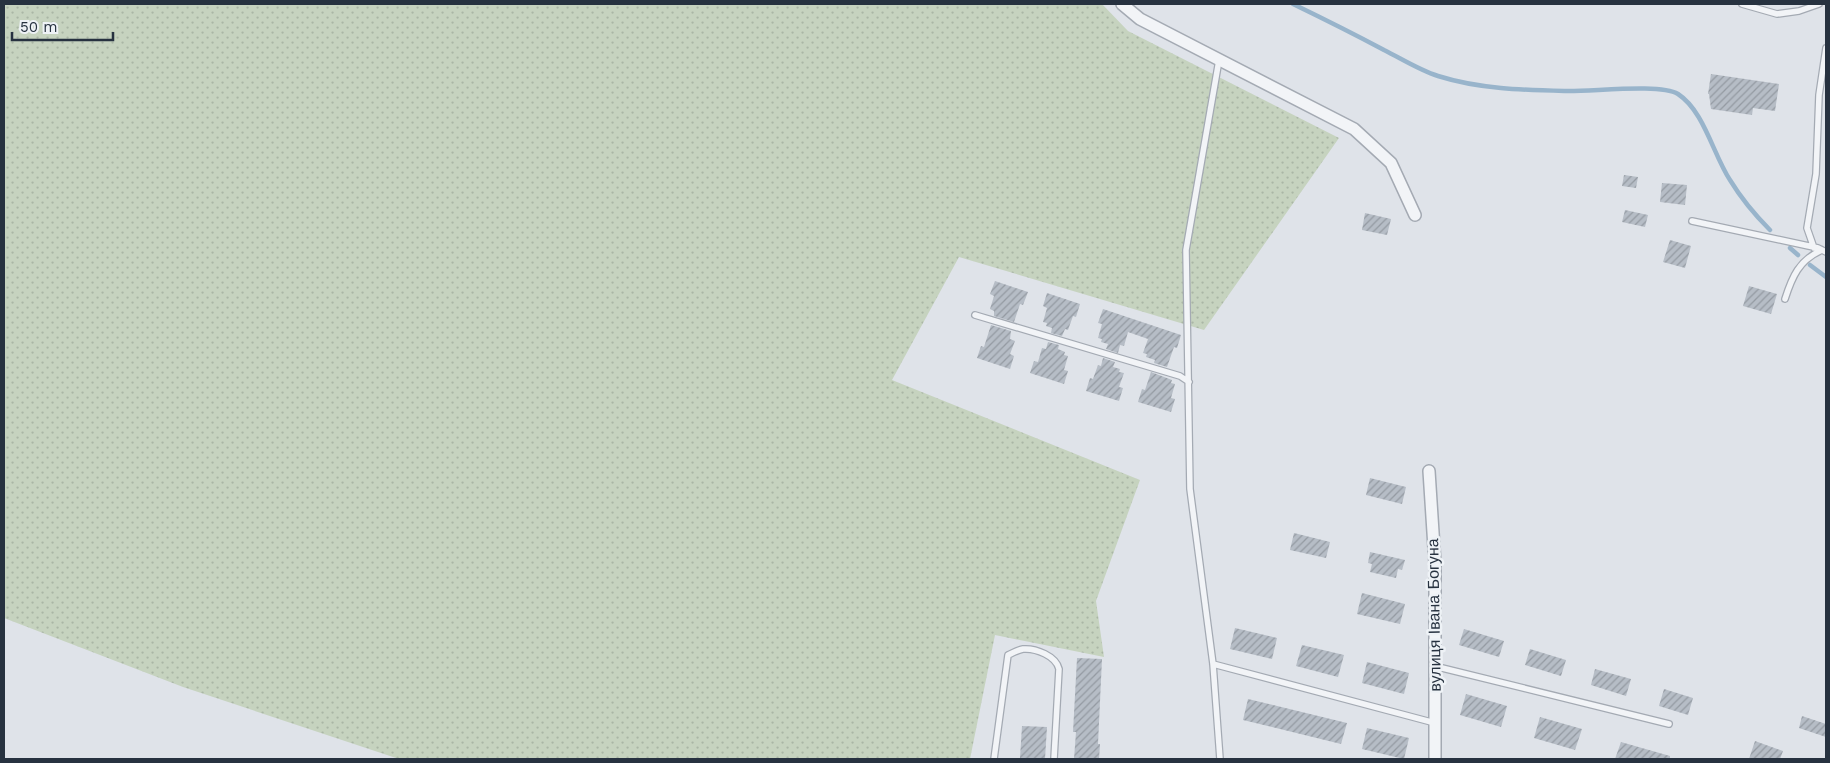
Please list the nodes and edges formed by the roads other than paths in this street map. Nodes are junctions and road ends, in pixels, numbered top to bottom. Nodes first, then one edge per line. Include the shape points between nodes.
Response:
1 (1122, 4) edge
2 (1742, 4) edge
3 (1819, 4) edge
4 (1826, 48) edge
5 (1219, 60) junction
6 (1415, 215) dead end
7 (1692, 221) dead end
8 (1814, 248) junction
9 (1824, 251) edge
10 (1785, 299) dead end
11 (975, 315) dead end
12 (1189, 382) junction
13 (1429, 471) dead end
14 (1213, 664) junction
15 (1434, 666) junction
16 (1435, 723) junction
17 (1669, 724) dead end
18 (994, 759) edge
19 (1054, 759) edge
20 (1220, 759) edge
21 (1435, 759) edge

1 - 5 street via 1140,19
2 - 3 lane via 1777,14
4 - 8 lane via 1819,95 1816,174 1807,228
5 - 6 street via 1354,129 1391,163
5 - 12 lane via 1186,250
7 - 8 lane
8 - 9 lane
9 - 10 lane via 1813,254 1796,272
11 - 12 lane via 1180,376
12 - 14 lane via 1190,489
13 - 15 street, вулиця Івана Богуна via 1435,563
14 - 16 lane
14 - 20 lane
15 - 16 street, вулиця Івана Богуна
15 - 17 lane
16 - 21 street, вулиця Івана Богуна
18 - 19 lane via 1008,655 1023,649 1036,650 1058,663

